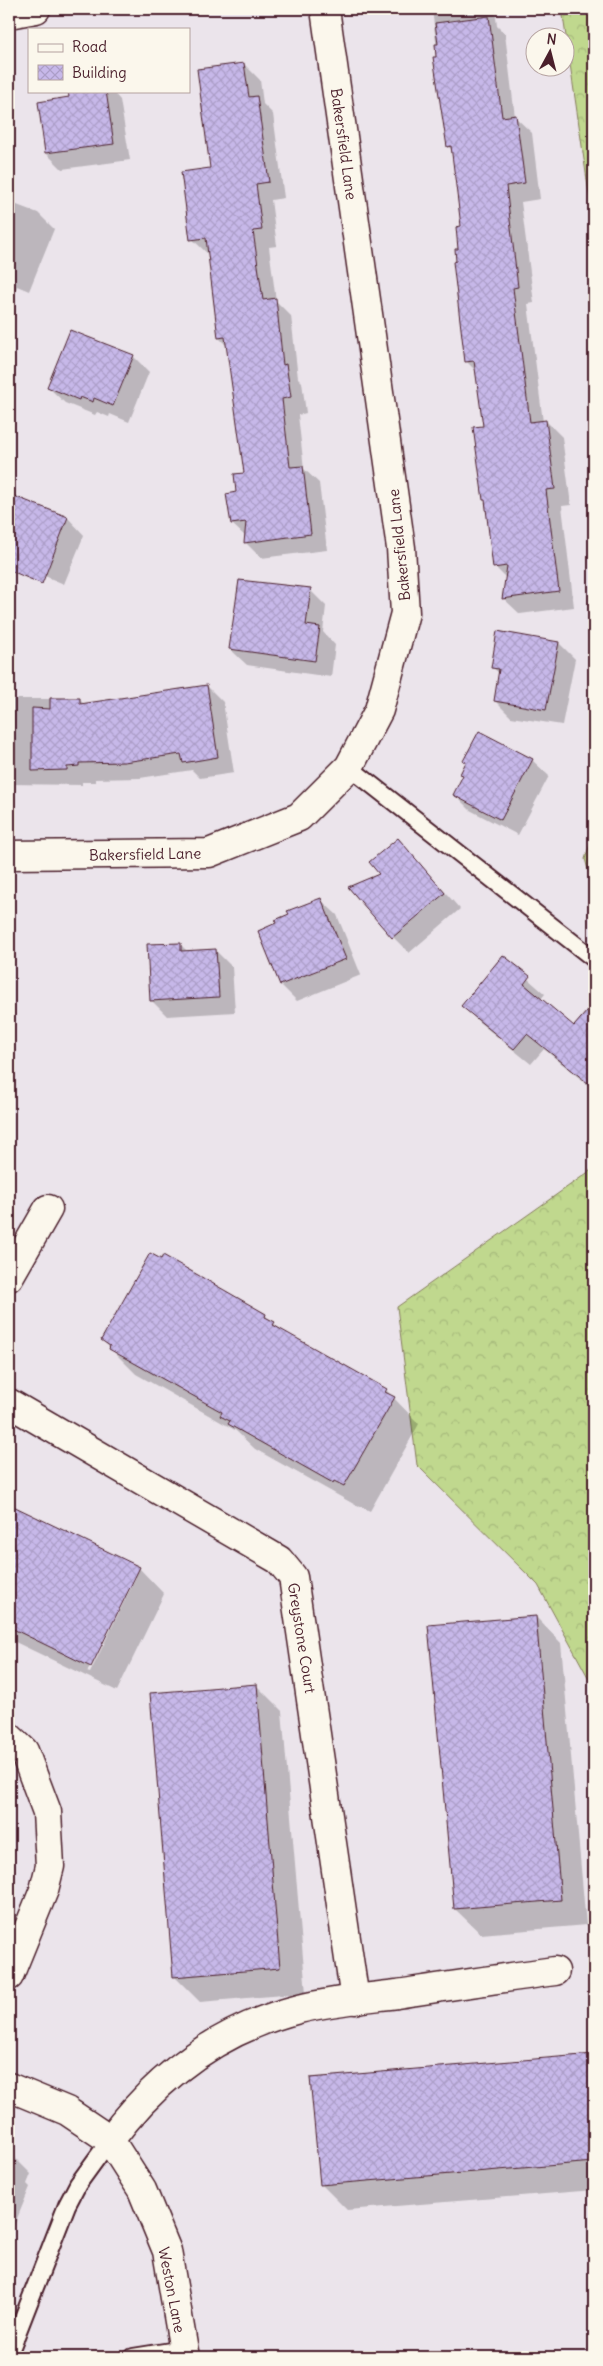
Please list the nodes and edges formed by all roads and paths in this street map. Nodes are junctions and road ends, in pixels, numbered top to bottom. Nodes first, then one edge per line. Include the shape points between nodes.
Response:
1 (36, 9) edge
2 (325, 9) edge
3 (9, 14) edge
4 (350, 767) junction
5 (9, 855) edge
6 (594, 959) edge
7 (48, 1209) dead end
8 (9, 1277) edge
9 (9, 1403) edge
10 (9, 1737) edge
11 (555, 1970) dead end
12 (9, 1976) edge
13 (355, 2000) junction
14 (9, 2087) edge
15 (110, 2140) junction
16 (184, 2353) edge
17 (9, 2354) edge
18 (133, 2357) edge

1 - 3 street
2 - 4 street, Bakersfield Lane via 402,548 405,613 379,710
4 - 5 street, Bakersfield Lane via 299,817 209,853
4 - 6 lane
7 - 8 street
9 - 13 street, Greystone Court via 279,1560 293,1577
10 - 12 street via 24,1751 47,1812 50,1866 44,1890
11 - 13 street
13 - 15 street via 300,2009 258,2022 214,2043 165,2077 130,2113
14 - 15 street, Weston Lane via 67,2111
15 - 16 street, Weston Lane via 142,2190 167,2251
15 - 17 lane via 67,2205
16 - 18 lane

